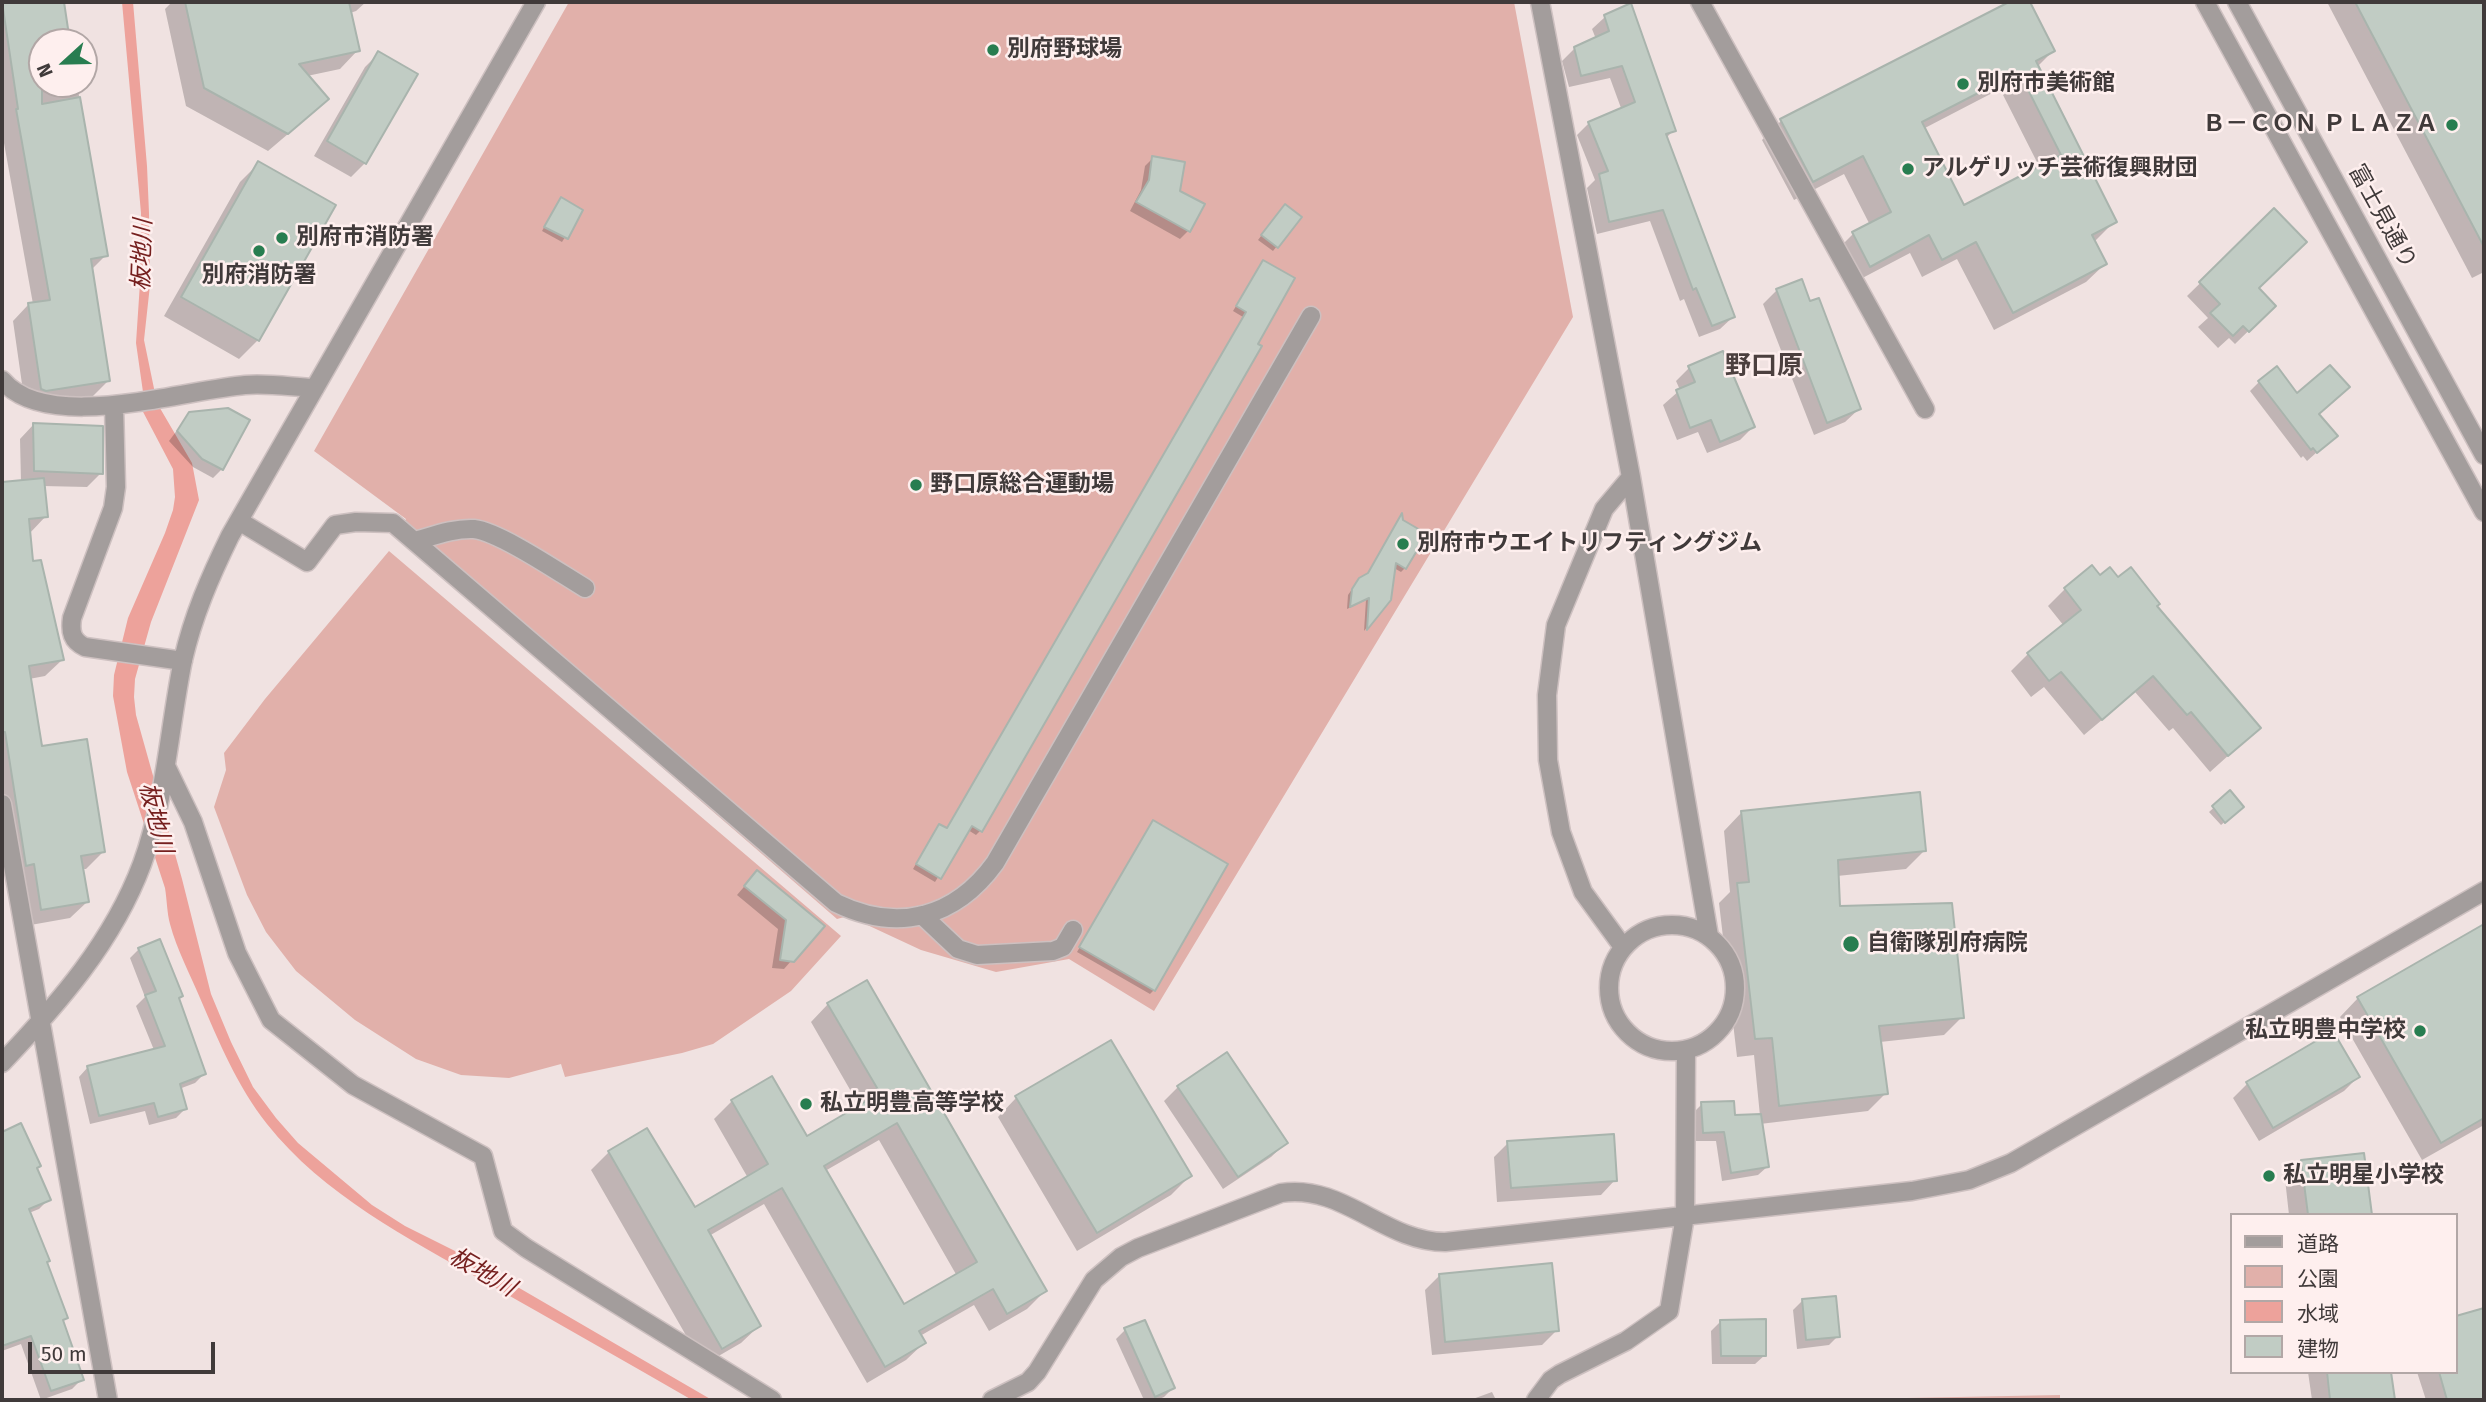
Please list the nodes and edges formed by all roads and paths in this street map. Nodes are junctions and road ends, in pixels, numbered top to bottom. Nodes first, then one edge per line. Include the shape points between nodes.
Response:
1 (536, 2) edge
2 (1540, 2) edge
3 (1700, 2) edge
4 (2205, 2) edge
5 (2237, 2) edge
6 (1311, 316) dead end
7 (2, 380) edge
8 (315, 388) junction
9 (114, 405) junction
10 (1924, 409) dead end
11 (2484, 455) edge
12 (1631, 477) junction
13 (2484, 512) edge
14 (239, 521) junction
15 (415, 541) junction
16 (585, 587) dead end
17 (183, 661) junction
18 (166, 766) junction
19 (2, 804) edge
20 (2484, 891) edge
21 (922, 915) junction
22 (1073, 930) dead end
23 (1709, 936) junction
24 (1623, 947) junction
25 (41, 1021) junction
26 (1686, 1050) junction
27 (2, 1063) edge
28 (1685, 1216) junction
29 (1018, 1395) edge
30 (108, 1400) edge
31 (772, 1400) edge
32 (992, 1400) edge
33 (1536, 1400) edge

1 - 8 street
2 - 12 street
3 - 10 street
4 - 13 street
5 - 11 street, 富士見通り
6 - 21 street via 995,863 956,902
7 - 9 street via 19,395 41,403
8 - 9 street via 247,384
8 - 14 street
9 - 17 street via 113,508 72,618 72,635 77,643 100,650
12 - 23 street
12 - 24 street via 1604,509 1556,625 1547,695 1548,760 1561,832 1583,892
14 - 15 street via 307,562 335,525 393,523
14 - 17 street via 206,586
15 - 16 street via 474,529 492,534
15 - 21 street via 836,903 887,919
17 - 18 street
18 - 25 street via 150,839 125,901 95,954
18 - 31 street via 193,822 236,953 271,1020 353,1085 484,1156 503,1231
19 - 25 street
20 - 28 street via 2011,1163 1969,1180 1912,1191
21 - 22 street via 958,949 977,955 1053,951 1063,947
23 - 24 street via 1674,925 1655,927
23 - 26 street via 1734,971 1736,993 1731,1014 1719,1032
24 - 26 street via 1609,988 1612,1009 1623,1028 1659,1051
25 - 27 street
25 - 30 street
26 - 28 street
28 - 29 street via 1433,1242 1412,1238 1321,1195 1281,1193 1138,1248 1115,1262 1094,1280
28 - 33 street via 1669,1311 1626,1341 1551,1380
29 - 32 street

